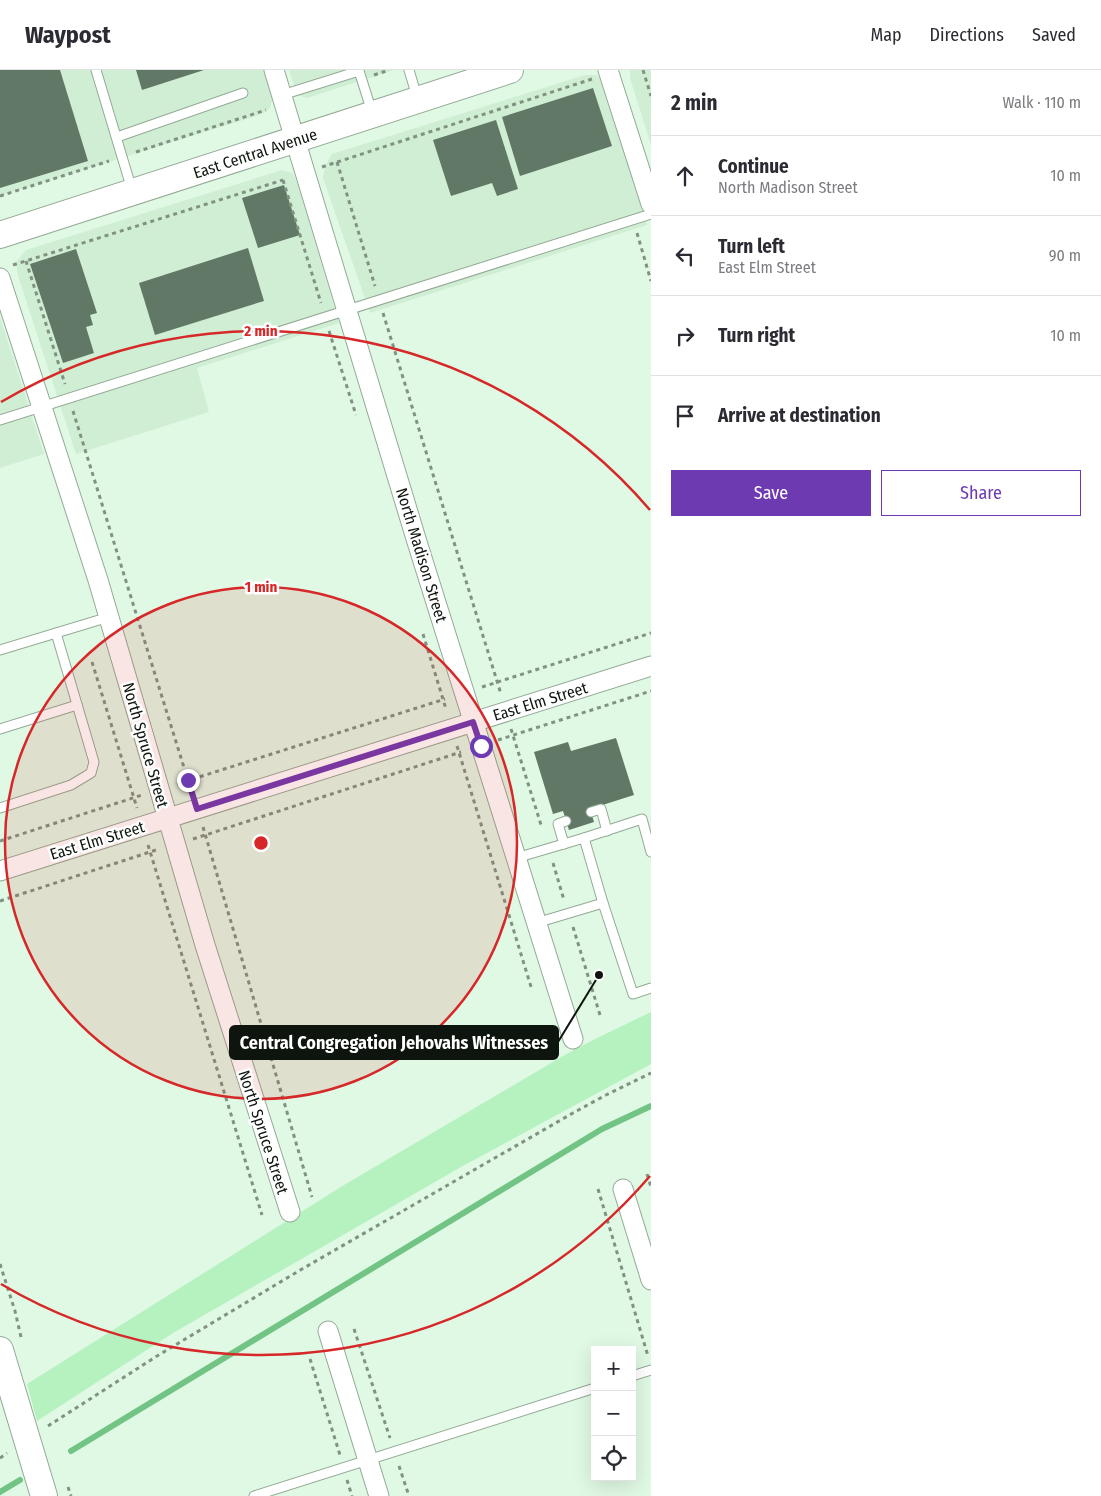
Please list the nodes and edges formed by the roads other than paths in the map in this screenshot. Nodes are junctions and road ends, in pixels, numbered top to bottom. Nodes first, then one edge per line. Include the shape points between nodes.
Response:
1 (96, 70) edge
2 (274, 70) edge
3 (409, 70) edge
4 (510, 70) edge
5 (608, 70) edge
6 (360, 73) edge
7 (243, 94) dead end
8 (283, 100) junction
9 (417, 100) junction
10 (373, 114) junction
11 (117, 137) junction
12 (296, 139) junction
13 (133, 192) junction
14 (651, 204) edge
15 (651, 214) edge
16 (0, 235) edge
17 (0, 278) edge
18 (347, 310) junction
19 (42, 407) junction
20 (0, 420) edge
21 (108, 617) junction
22 (56, 633) junction
23 (0, 650) edge
24 (651, 666) edge
25 (77, 705) junction
26 (473, 722) junction
27 (0, 729) edge
28 (0, 808) edge
29 (591, 812) dead end
30 (168, 818) junction
31 (566, 821) dead end
32 (607, 831) junction
33 (584, 838) junction
34 (564, 844) junction
35 (651, 852) edge
36 (516, 858) junction
37 (0, 871) edge
38 (603, 904) junction
39 (536, 923) junction
40 (651, 988) edge
41 (573, 1039) dead end
42 (623, 1189) dead end
43 (290, 1212) dead end
44 (651, 1280) edge
45 (328, 1331) dead end
46 (0, 1350) edge
47 (651, 1370) edge
48 (636, 1375) edge
49 (591, 1389) edge
50 (368, 1461) junction
51 (44, 1496) edge
52 (254, 1496) edge
53 (379, 1496) edge

1 - 11 lane
2 - 8 street, North Madison Street
3 - 9 lane
4 - 9 main road, East Central Avenue
5 - 14 street
6 - 8 lane
6 - 10 lane
7 - 11 lane
8 - 12 street, North Madison Street
9 - 10 main road, East Central Avenue
10 - 12 main road, East Central Avenue
11 - 13 lane
12 - 13 main road, East Central Avenue
12 - 18 street, North Madison Street
13 - 16 main road, East Central Avenue
15 - 18 lane
17 - 19 street, North Spruce Street
18 - 19 lane
18 - 26 street, North Madison Street
19 - 20 lane
19 - 21 street, North Spruce Street
21 - 22 lane
21 - 30 street, North Spruce Street
22 - 23 lane
22 - 25 lane
24 - 26 street, East Elm Street
25 - 27 lane
25 - 28 lane via 94,762 91,773 71,786
26 - 30 street, East Elm Street
26 - 36 street, North Madison Street
29 - 32 lane via 601,809
30 - 37 street, East Elm Street
30 - 43 street, North Spruce Street via 205,946
31 - 34 lane via 558,824
32 - 33 lane
32 - 35 lane via 642,819
33 - 34 lane
33 - 38 lane
34 - 36 lane
36 - 39 street, North Madison Street
38 - 39 lane
38 - 40 lane via 633,994
39 - 41 street, North Madison Street
42 - 44 street
45 - 50 street
46 - 51 main road
47 - 48 lane
49 - 50 lane
50 - 52 lane
50 - 53 street

